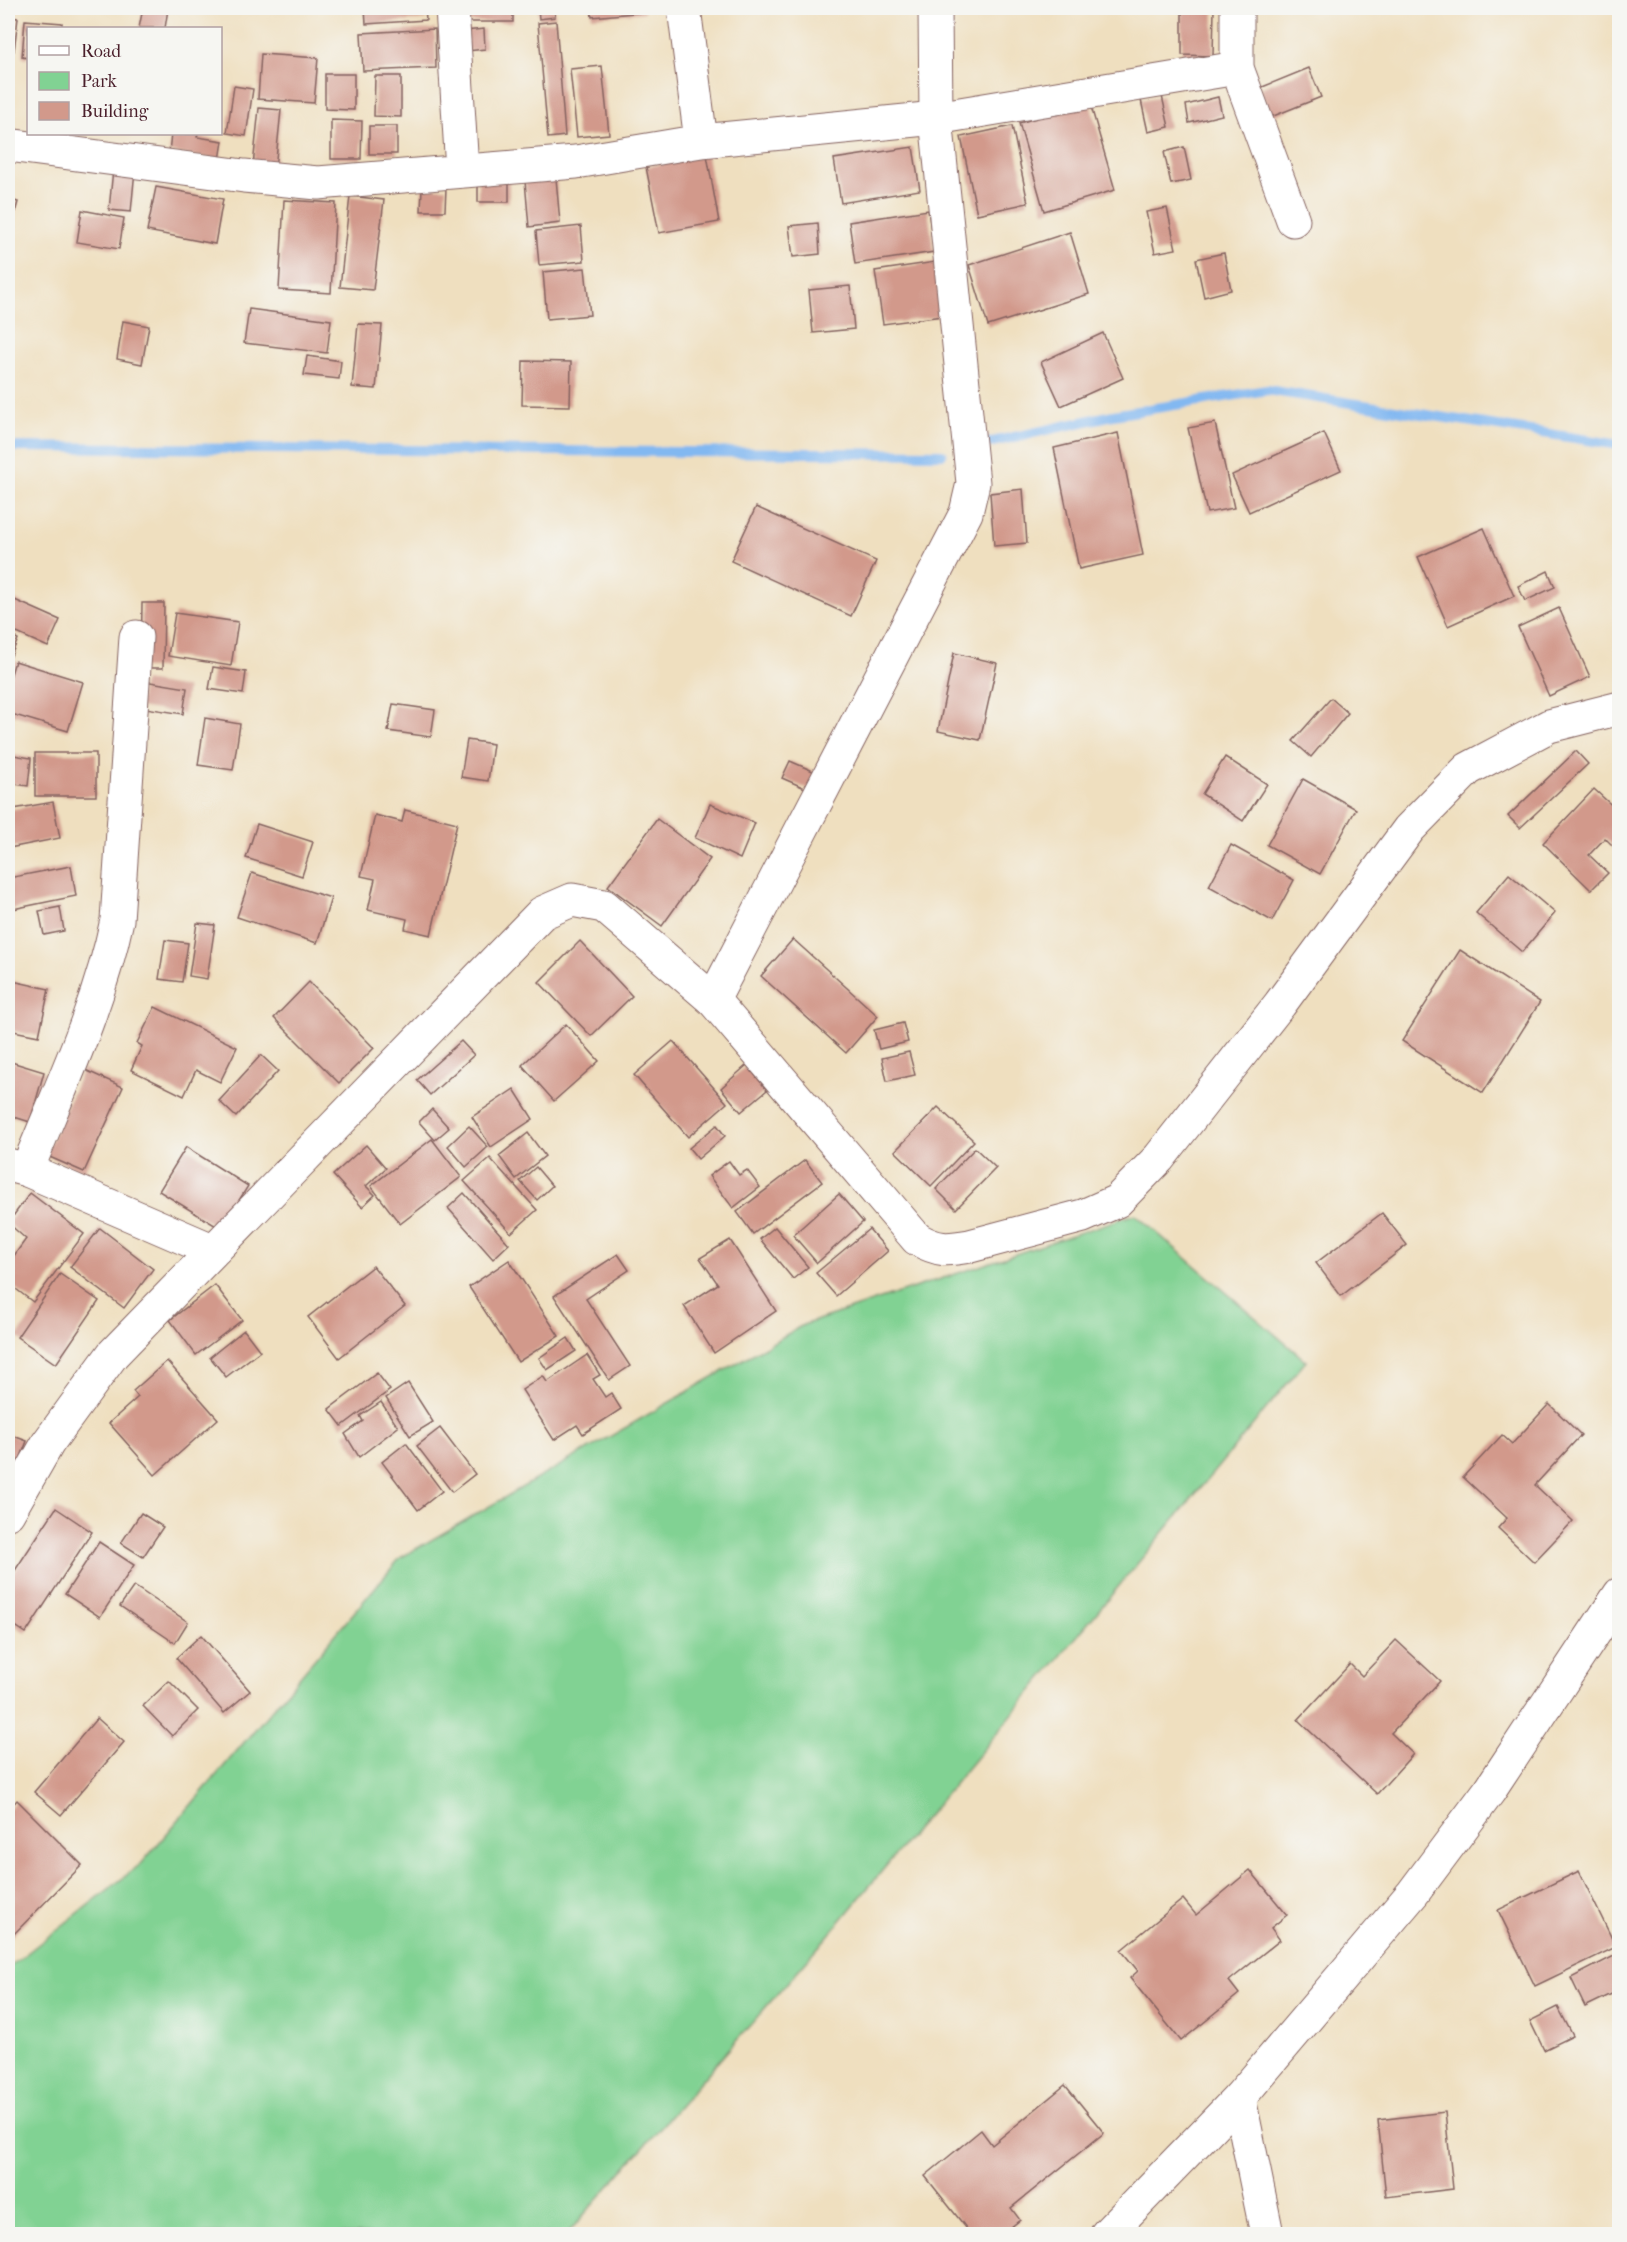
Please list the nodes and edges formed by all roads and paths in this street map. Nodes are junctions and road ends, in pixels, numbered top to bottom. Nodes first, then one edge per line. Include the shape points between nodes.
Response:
1 (452, 8) edge
2 (684, 8) edge
3 (935, 8) edge
4 (1237, 8) edge
5 (1237, 68) junction
6 (936, 118) junction
7 (702, 141) junction
8 (8, 145) edge
9 (462, 170) junction
10 (1293, 220) dead end
11 (136, 637) dead end
12 (1620, 708) edge
13 (713, 1000) junction
14 (17, 1167) edge
15 (212, 1250) junction
16 (8, 1513) edge
17 (1620, 1594) edge
18 (1239, 2098) junction
19 (1107, 2235) edge
20 (1267, 2235) edge

1 - 9 street
2 - 7 street
3 - 6 street
4 - 5 street
5 - 6 street
5 - 10 street
6 - 7 street
6 - 13 street via 973,483 966,513
7 - 9 street via 576,162
8 - 9 street via 318,183
11 - 14 street via 117,920 110,956 95,1000
12 - 13 street via 1549,726 1468,769 1409,829 1280,1004 1159,1158 1117,1201 1083,1216 952,1249 934,1248 917,1239
13 - 15 street via 604,906 572,900 542,913
14 - 15 street
15 - 16 street via 113,1354 48,1443
17 - 18 street via 1490,1790 1413,1893
18 - 19 street
18 - 20 street

